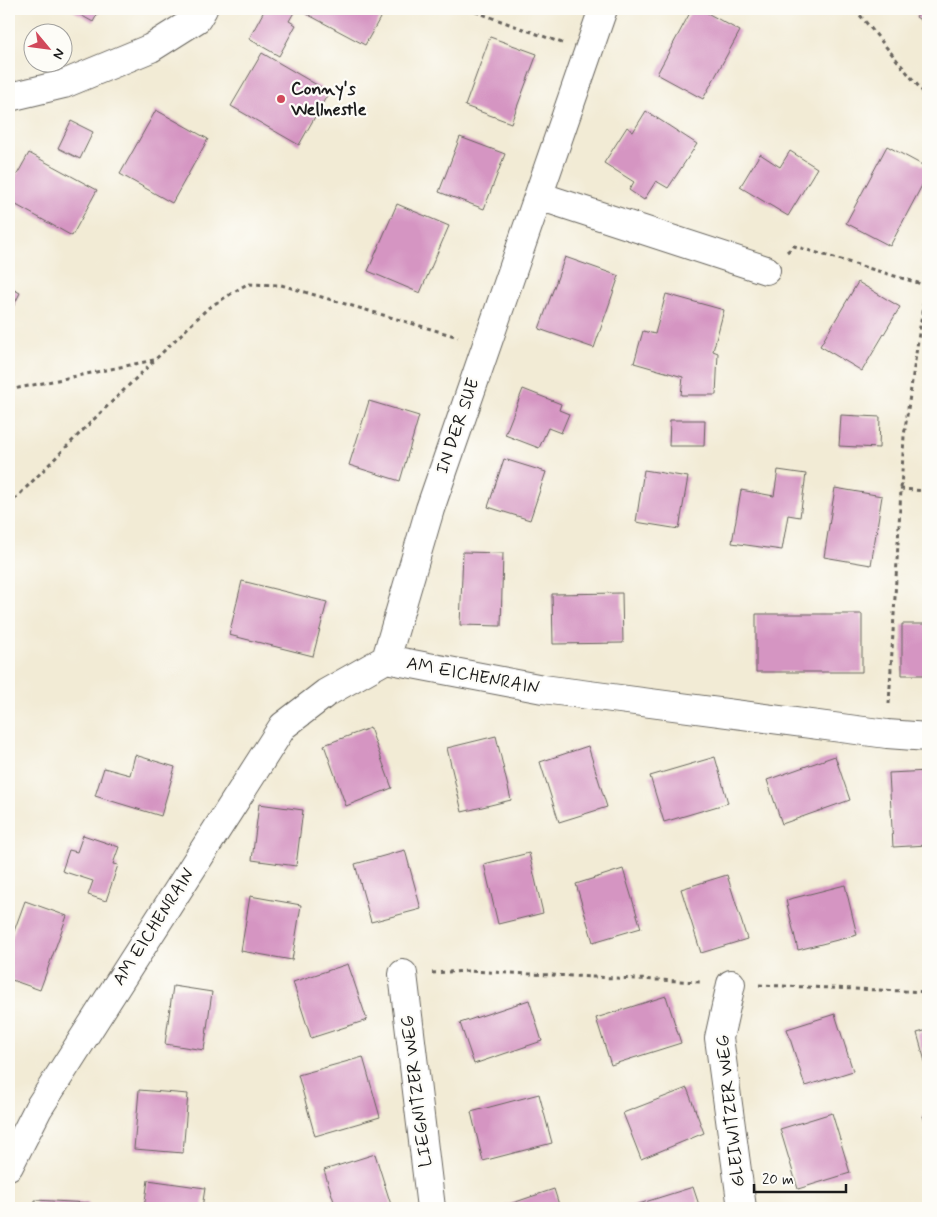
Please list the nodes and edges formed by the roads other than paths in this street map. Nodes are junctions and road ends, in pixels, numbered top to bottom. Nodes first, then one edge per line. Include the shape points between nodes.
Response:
1 (203, 9) edge
2 (603, 9) edge
3 (9, 94) edge
4 (539, 196) junction
5 (766, 270) road end
6 (386, 659) junction
7 (928, 737) edge
8 (403, 974) road end
9 (731, 984) road end
10 (9, 1166) edge
11 (431, 1208) edge
12 (742, 1208) edge

1 - 3 street via 197,20 151,48 64,84 14,96
2 - 4 street, IN DER SUE
4 - 5 street
4 - 6 street, IN DER SUE via 430,509
6 - 7 street, AM EICHENRAIN via 543,689
6 - 10 street, AM EICHENRAIN via 326,692 283,726 38,1109
8 - 11 street, LIEGNITZER WEG
9 - 12 street, GLEIWITZER WEG via 719,1038

